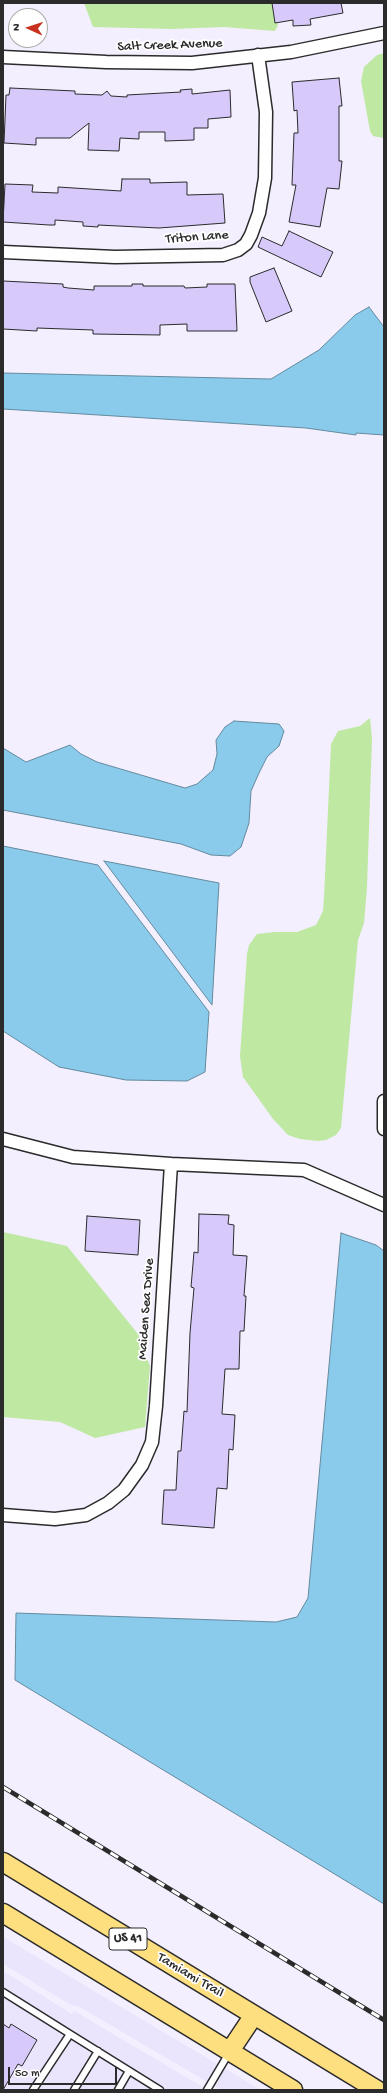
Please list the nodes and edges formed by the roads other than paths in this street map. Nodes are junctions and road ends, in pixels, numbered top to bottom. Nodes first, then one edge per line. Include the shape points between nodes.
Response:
1 (384, 33) edge
2 (258, 55) junction
3 (3, 57) edge
4 (3, 252) edge
5 (384, 1101) edge
6 (384, 1129) edge
7 (3, 1139) edge
8 (171, 1164) junction
9 (384, 1205) edge
10 (3, 1515) edge
11 (3, 1862) edge
12 (3, 1913) edge
13 (3, 1992) edge
14 (254, 2015) junction
15 (70, 2034) junction
16 (98, 2051) junction
17 (230, 2052) junction
18 (129, 2071) junction
19 (33, 2090) edge
20 (74, 2090) edge
21 (118, 2090) edge
22 (160, 2090) edge
23 (207, 2090) edge
24 (293, 2090) edge
25 (377, 2090) edge

1 - 2 street, Salt Creek Avenue via 291,52
2 - 3 street, Salt Creek Avenue via 192,63
2 - 4 street, Triton Lane via 266,112 265,178 259,213 246,244 223,255 115,257
5 - 6 street
7 - 8 street via 72,1157
8 - 9 street via 304,1170
8 - 10 street, Maiden Sea Drive via 156,1406 152,1442 142,1466 124,1490 108,1503 86,1515 55,1519
11 - 14 main road, Tamiami Trail / US 41
12 - 17 main road
13 - 15 lane
14 - 17 main road
14 - 25 main road, Tamiami Trail / US 41
15 - 16 lane
15 - 19 lane
16 - 18 lane
16 - 20 lane
17 - 23 lane
17 - 24 main road
18 - 21 lane
18 - 22 lane

